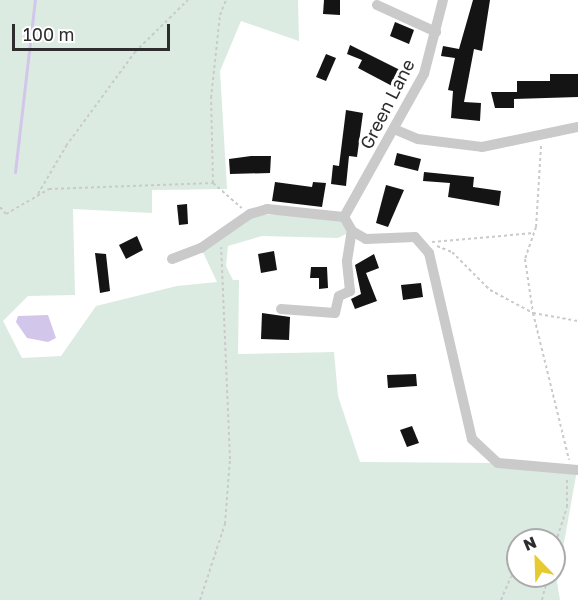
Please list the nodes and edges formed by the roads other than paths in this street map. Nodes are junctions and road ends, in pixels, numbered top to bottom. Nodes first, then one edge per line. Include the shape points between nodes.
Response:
1 (443, 0) edge
2 (377, 5) dead end
3 (436, 32) junction
4 (578, 128) edge
5 (394, 129) junction
6 (345, 217) junction
7 (352, 231) junction
8 (172, 259) dead end
9 (281, 309) dead end
10 (572, 469) edge

1 - 3 street, Green Lane
2 - 3 street
3 - 5 street, Green Lane via 424,74
4 - 5 street via 540,134 504,146 482,147 418,139
5 - 6 street, Green Lane
6 - 7 street
6 - 8 street via 267,209 250,214 201,248
7 - 9 street via 347,261 350,291 339,296 335,313
7 - 10 street via 366,239 415,237 429,253 472,439 498,463

